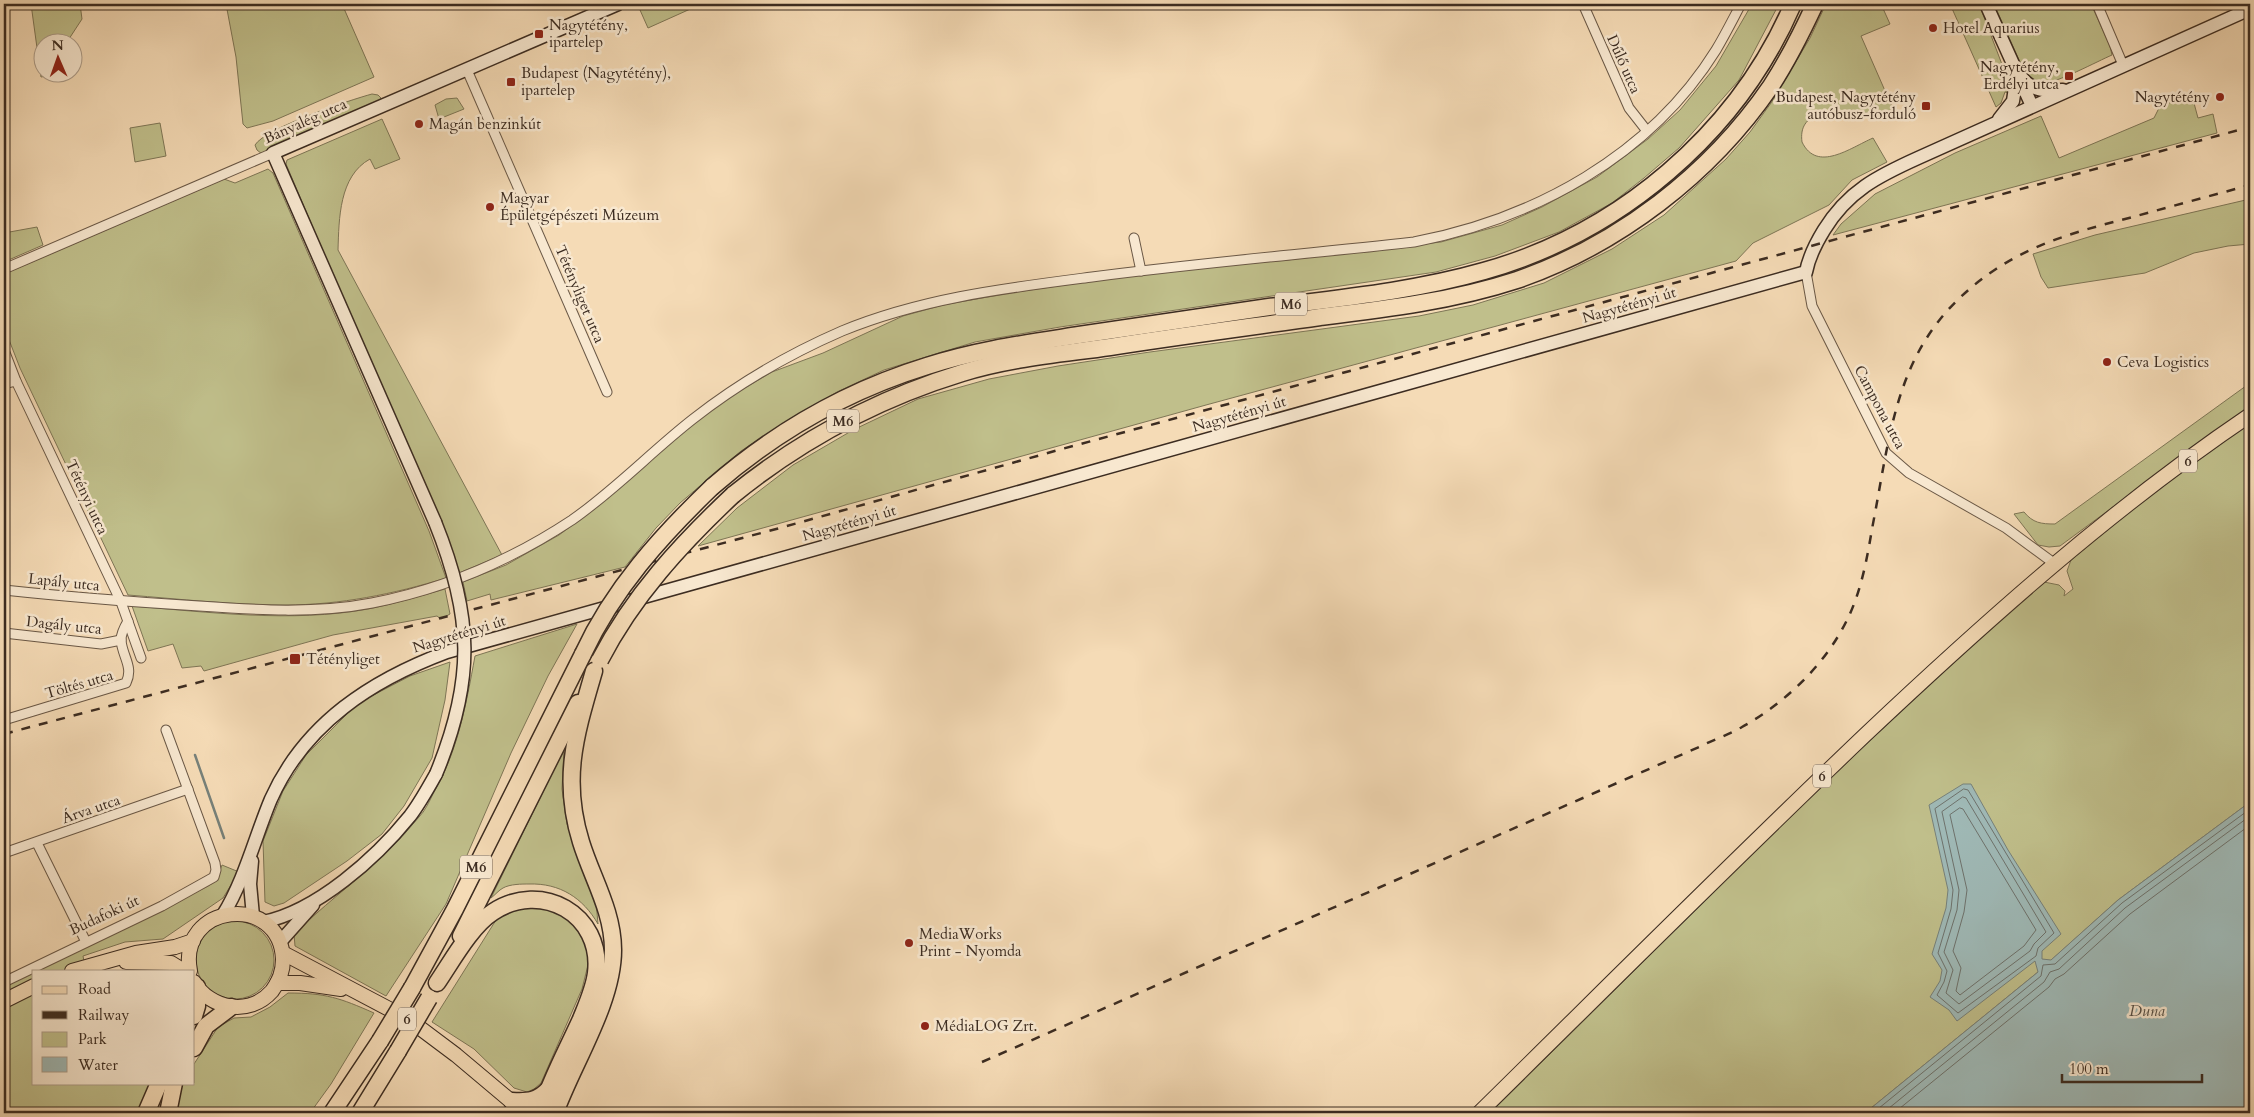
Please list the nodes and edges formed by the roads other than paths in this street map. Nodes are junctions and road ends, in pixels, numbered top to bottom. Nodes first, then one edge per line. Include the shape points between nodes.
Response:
1 (618, 4) edge
2 (1583, 4) edge
3 (1740, 4) edge
4 (1793, 4) edge
5 (1815, 4) edge
6 (1986, 4) edge
7 (2097, 4) edge
8 (2250, 9) edge
9 (2123, 65) junction
10 (467, 70) junction
11 (2017, 72) junction
12 (2068, 90) junction
13 (2032, 106) junction
14 (1997, 122) junction
15 (1647, 131) junction
16 (273, 153) junction
17 (1134, 238) dead end
18 (4, 269) edge
19 (1141, 271) junction
20 (1806, 272) junction
21 (4, 350) edge
22 (16, 380) junction
23 (4, 384) edge
24 (607, 392) dead end
25 (2250, 415) edge
26 (2054, 564) junction
27 (4, 590) edge
28 (121, 602) junction
29 (128, 621) junction
30 (4, 633) edge
31 (121, 640) junction
32 (141, 658) dead end
33 (597, 666) junction
34 (4, 720) edge
35 (166, 730) dead end
36 (188, 789) junction
37 (37, 843) junction
38 (253, 849) junction
39 (4, 853) edge
40 (324, 894) junction
41 (223, 915) junction
42 (258, 919) junction
43 (193, 941) junction
44 (86, 942) junction
45 (281, 948) junction
46 (100, 964) junction
47 (76, 970) edge
48 (182, 970) edge
49 (190, 970) edge
50 (4, 982) edge
51 (277, 983) junction
52 (437, 983) junction
53 (195, 984) edge
54 (32, 987) edge
55 (354, 991) junction
56 (5, 996) edge
57 (230, 1007) junction
58 (195, 1013) edge
59 (195, 1046) edge
60 (159, 1084) edge
61 (174, 1084) edge
62 (550, 1088) junction
63 (512, 1101) junction
64 (333, 1111) edge
65 (555, 1111) edge
66 (146, 1113) edge
67 (168, 1113) edge
68 (360, 1113) edge
69 (525, 1113) edge
70 (540, 1113) edge
71 (1479, 1113) edge

1 - 10 main road, Bányalég utca
2 - 15 street, Dűlő utca via 1629,108
3 - 15 street, Lapály utca via 1716,51 1681,96
4 - 64 highway, M6, bridge via 1736,99 1681,162 1635,199 1538,253 1485,271 1422,286 985,350 938,362 868,387 771,440 712,488 667,532 603,614 455,909 380,1041
5 - 33 highway, M6, bridge via 1770,87 1734,133 1672,192 1596,245 1516,280 1448,298 1053,356 966,372 889,398 785,455 733,495 670,559 623,620
6 - 11 main road
7 - 9 street
8 - 9 main road
9 - 12 main road
10 - 16 main road, Bányalég utca
10 - 24 street, Tétényliget utca
11 - 12 main road via 2027,85 2036,89
11 - 13 main road
11 - 14 main road via 2013,101
12 - 13 main road
13 - 14 main road
14 - 20 main road via 1864,185 1832,217 1813,249
15 - 19 street, Lapály utca via 1614,159 1577,183 1493,222 1445,236
16 - 18 street, Bányalég utca
16 - 40 main road, bridge via 435,522 455,577 466,644 456,720 436,774 411,815 389,840
17 - 19 street
19 - 28 street, Lapály utca via 939,300 836,334 725,395 573,519 513,555 418,593 328,609 242,609
20 - 26 street, Campona utca via 1812,306 1886,453 1908,473 2006,528
20 - 38 main road, Nagytétényi út via 447,652 391,675 351,701 322,726 304,747 272,797
21 - 22 street, Tétényi utca
22 - 23 street
22 - 28 street, Tétényi utca
25 - 26 main road, 6
26 - 71 main road, 6 via 1938,666 1820,778
27 - 28 street, Lapály utca
28 - 29 street, Tétényi utca
29 - 31 street
29 - 32 street, Tétényi utca
30 - 31 street, Dagály utca via 102,644
31 - 34 street, Töltés utca via 130,668 126,683
33 - 52 highway, M6
33 - 65 highway via 575,739 572,797 581,843 608,912 613,959 606,991
35 - 36 street
36 - 37 street, Árva utca
36 - 44 street, Budafoki út via 216,874 162,906
37 - 39 street, Árva utca
37 - 44 street
38 - 41 main road, Nagytétényi út
38 - 42 main road, Nagytétényi út via 250,884
40 - 42 main road via 294,911
40 - 45 main road
41 - 42 main road via 238,913
41 - 43 main road via 202,928
42 - 45 main road, 6 via 270,928
43 - 46 main road
43 - 49 main road
44 - 50 street, Budafoki út
45 - 51 main road via 283,964
45 - 55 main road, 6
46 - 47 main road
46 - 48 main road via 152,961 171,963
51 - 55 main road, 6
51 - 57 main road via 258,1002
52 - 62 highway via 477,927 492,912 505,905 544,901 564,907 579,918 592,940 596,955 595,979
52 - 68 highway, M6, bridge
53 - 57 main road via 212,1000
53 - 58 highway
54 - 56 main road
55 - 63 main road, 6 via 392,1010 430,1035
57 - 59 highway via 206,1026
60 - 66 highway
61 - 67 highway
62 - 63 highway via 534,1101
62 - 70 highway
63 - 69 main road, 6

